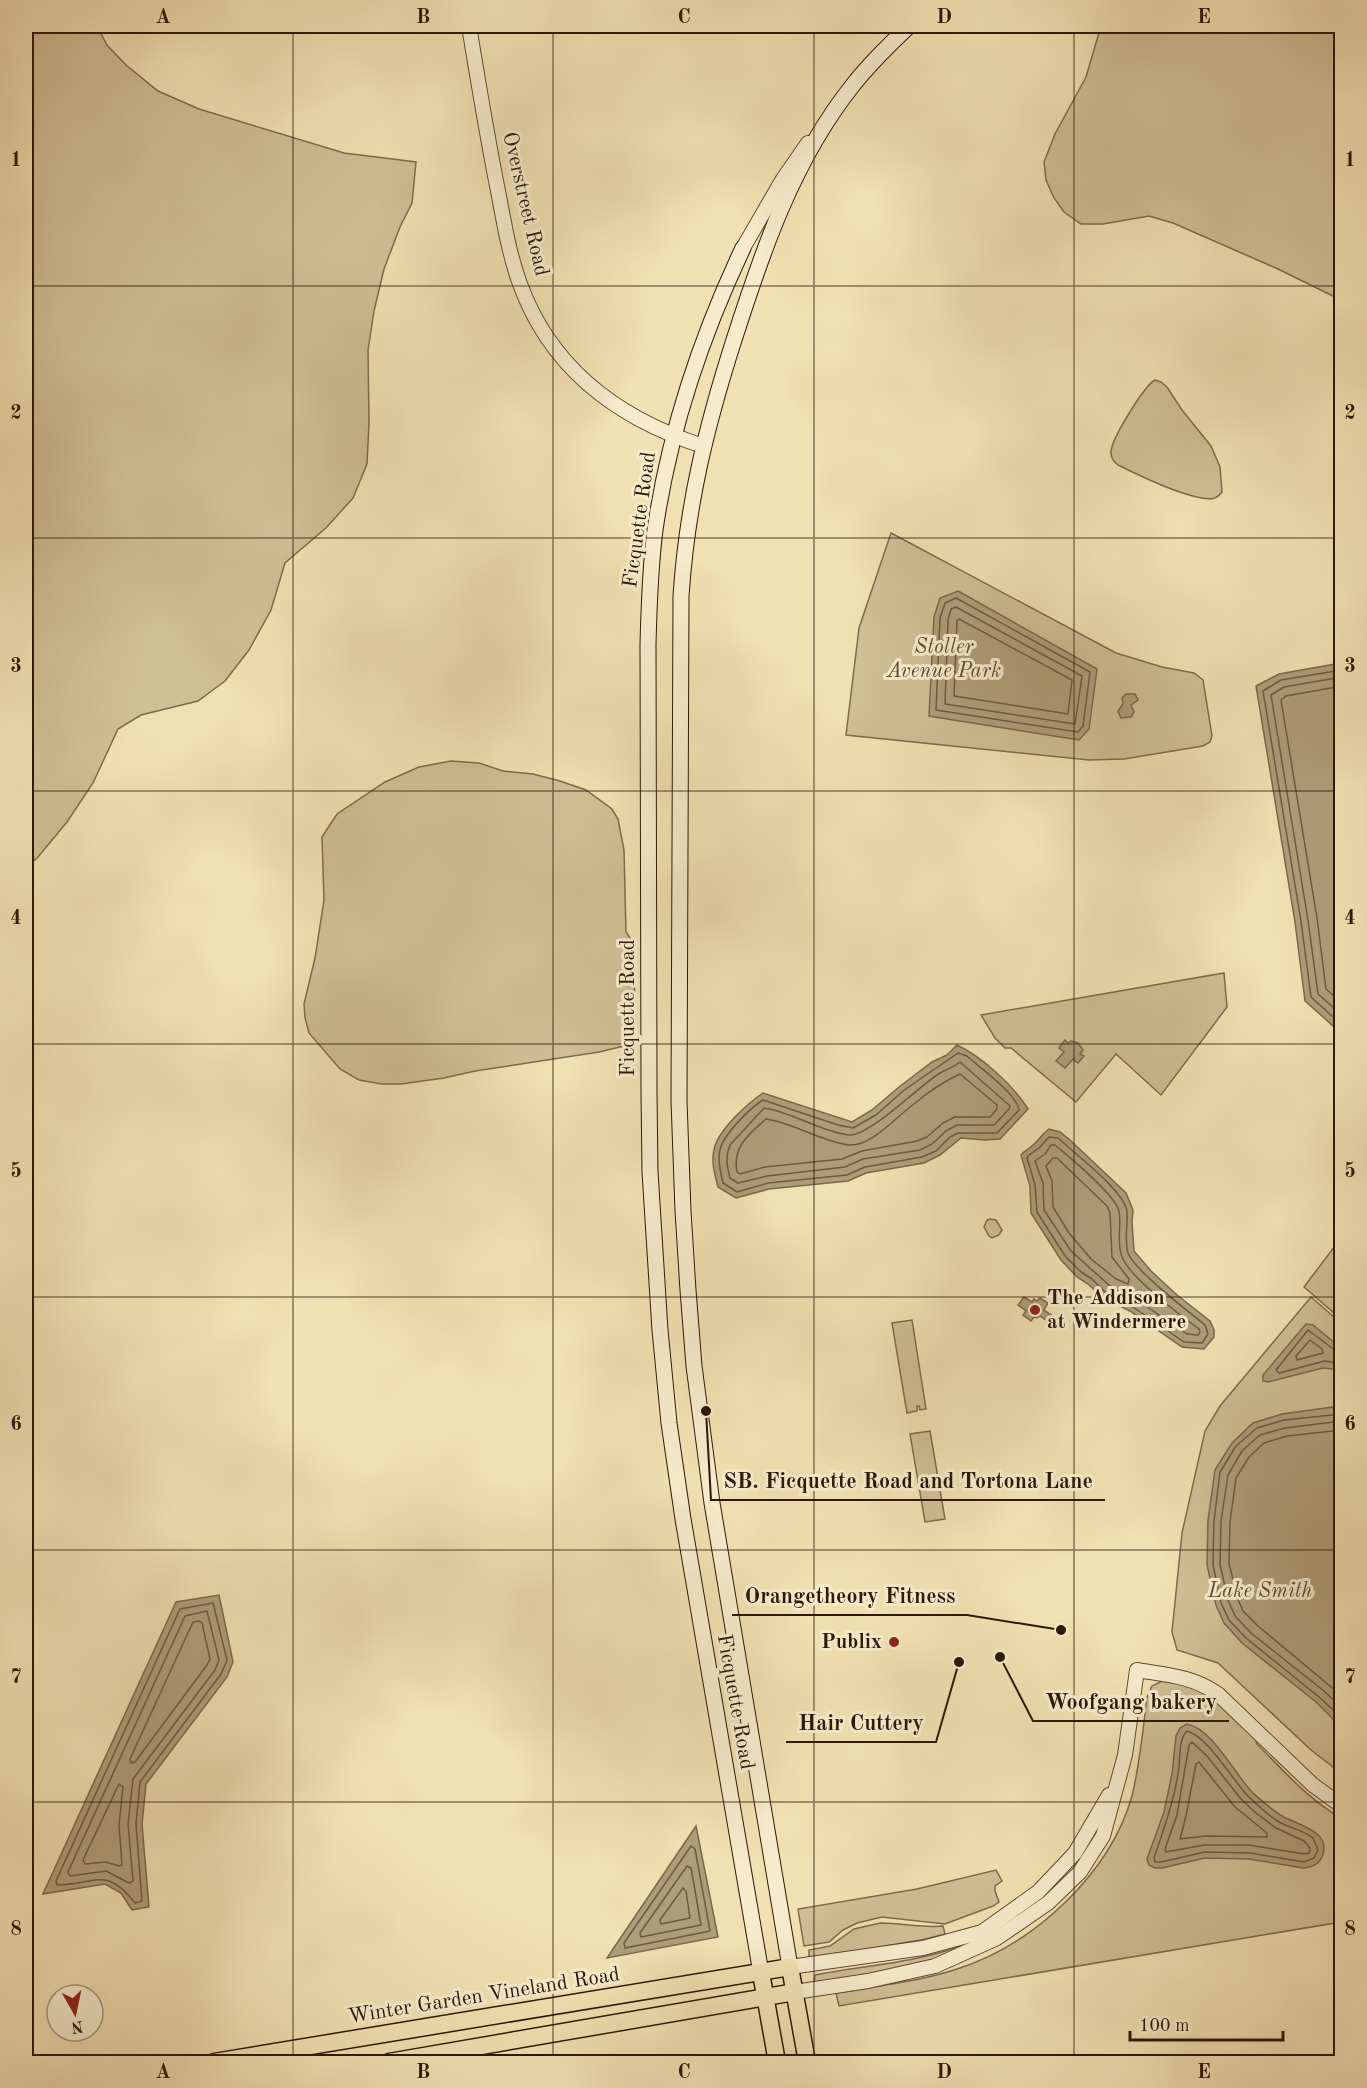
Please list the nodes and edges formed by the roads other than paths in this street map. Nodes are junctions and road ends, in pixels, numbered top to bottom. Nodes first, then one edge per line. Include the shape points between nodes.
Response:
1 (469, 26) edge
2 (909, 26) edge
3 (853, 84) junction
4 (743, 248) joint
5 (674, 437) junction
6 (703, 446) junction
7 (1120, 1777) junction
8 (1341, 1806) edge
9 (790, 1967) junction
10 (761, 1973) junction
11 (795, 1992) junction
12 (765, 1996) junction
13 (214, 2062) edge
14 (389, 2062) edge
15 (777, 2062) edge
16 (807, 2062) edge

1 - 5 street, Overstreet Road via 510,252 534,315 564,360 595,391 638,420
2 - 3 main road, Ficquette Road
3 - 4 street, Ficquette Road via 783,178
3 - 6 main road, Ficquette Road via 807,154 780,211 744,307
4 - 5 main road, Ficquette Road via 716,308
5 - 6 street, Overstreet Road
5 - 10 main road, Ficquette Road via 655,531 649,602 649,1092 655,1263 663,1368 683,1519
6 - 9 main road, Ficquette Road via 689,514 680,623 680,1101 685,1251 708,1481
7 - 8 street via 1137,1670 1183,1677 1206,1686
7 - 9 street via 1075,1853 1038,1892 982,1932 923,1948
7 - 11 street via 1103,1836 1080,1872 1048,1903 997,1938 935,1966
9 - 10 main road, Winter Garden Vineland Road
9 - 11 main road
10 - 12 main road
10 - 13 main road, Winter Garden Vineland Road
11 - 12 main road
11 - 16 main road
12 - 14 main road
12 - 15 main road

